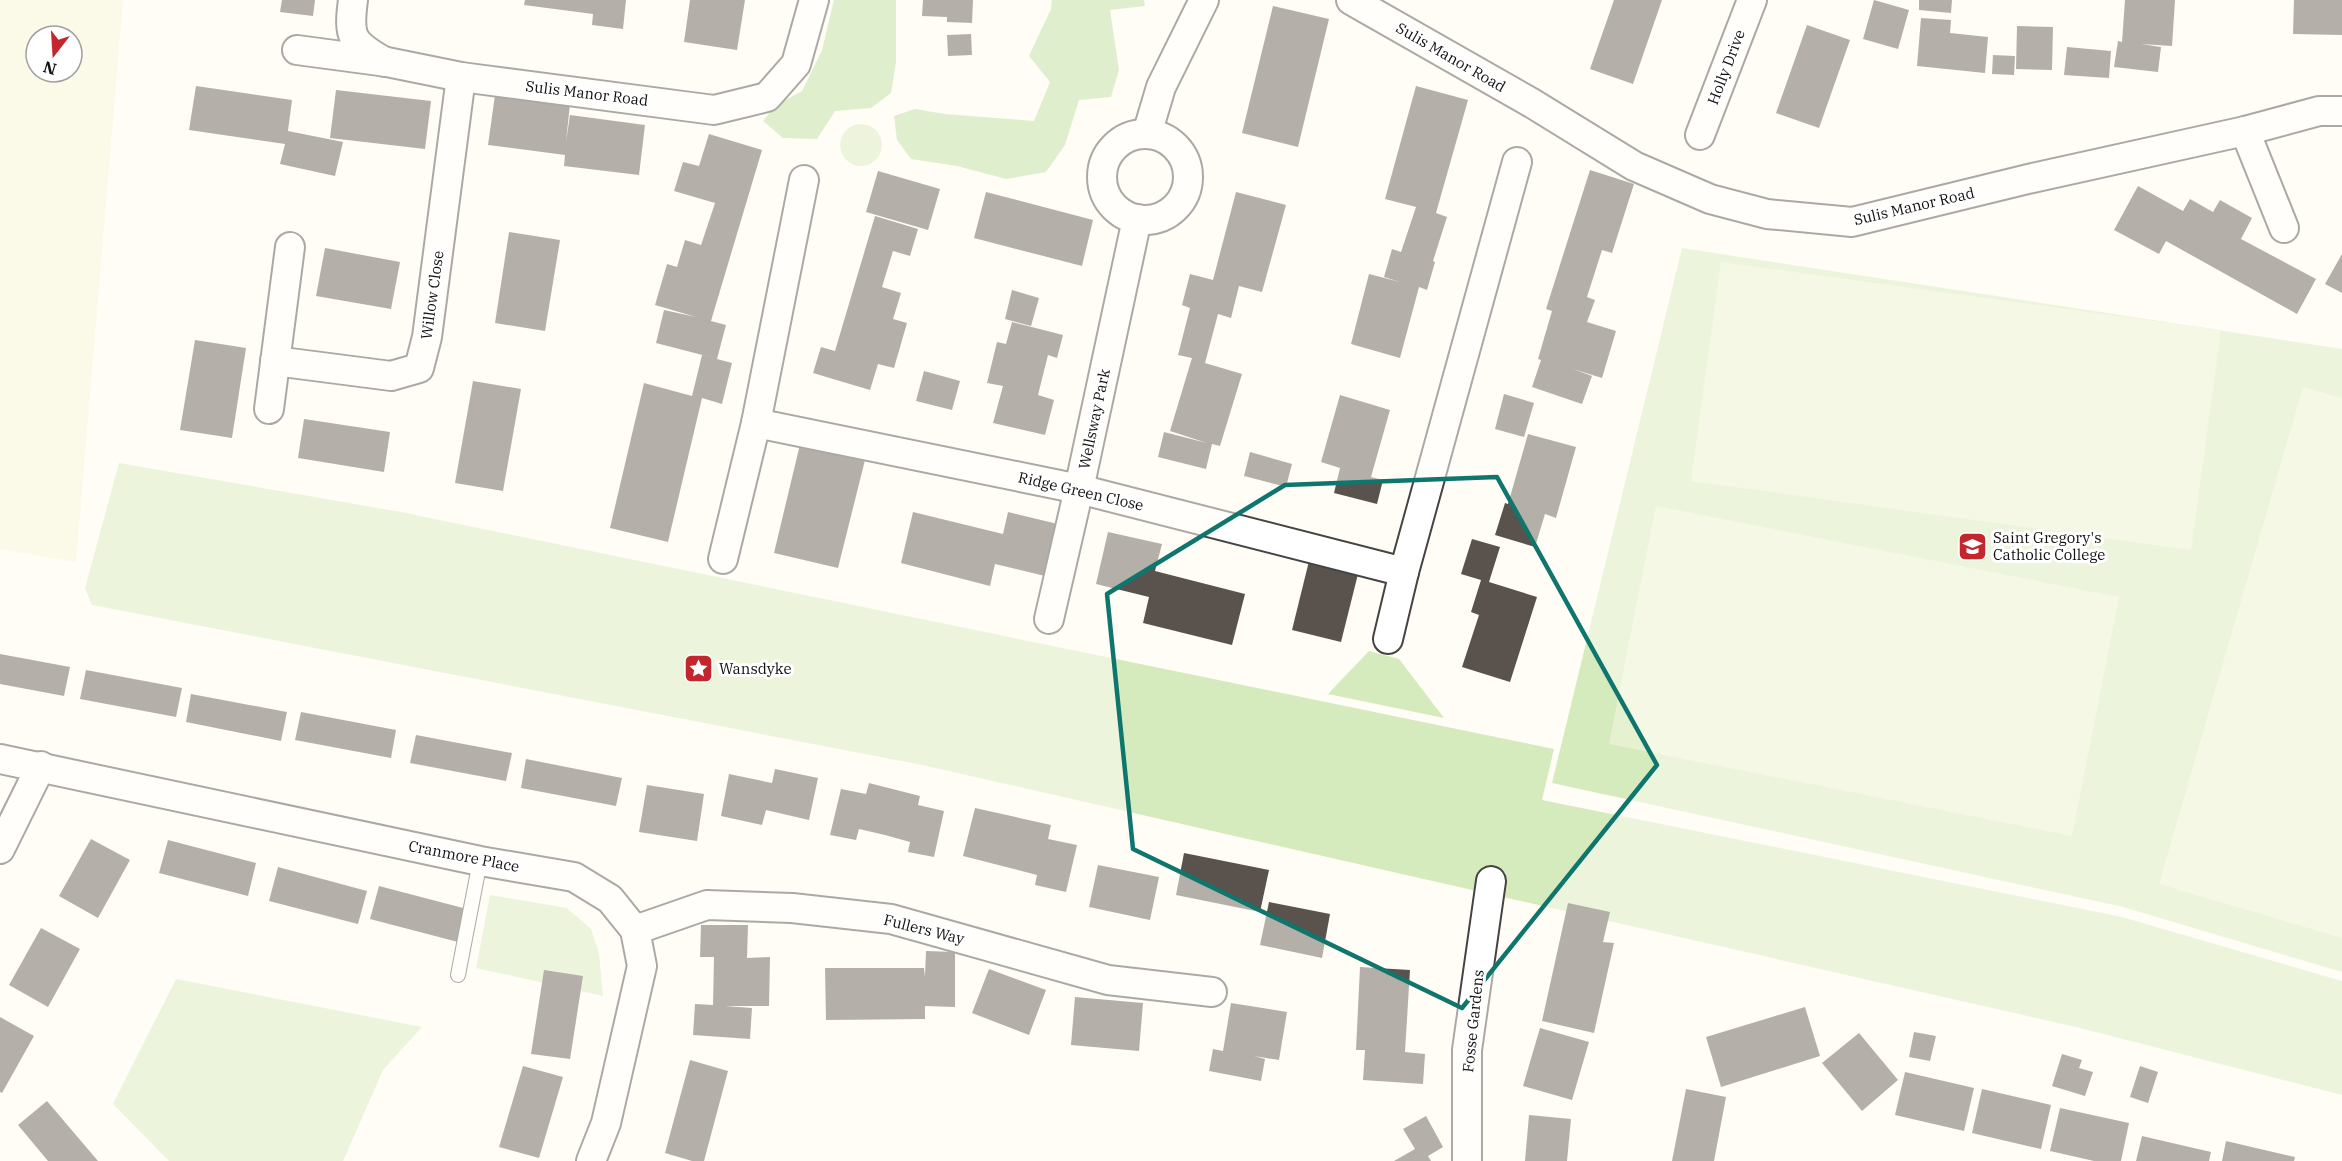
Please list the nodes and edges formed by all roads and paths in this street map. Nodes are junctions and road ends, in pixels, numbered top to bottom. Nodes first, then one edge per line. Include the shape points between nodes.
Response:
1 (353, 0) edge
2 (814, 0) edge
3 (1204, 0) edge
4 (1351, 0) edge
5 (1752, 0) edge
6 (297, 50) dead end
7 (387, 63) junction
8 (461, 77) junction
9 (2342, 111) edge
10 (2246, 131) junction
11 (1147, 134) junction
12 (1700, 135) dead end
13 (1518, 162) dead end
14 (804, 180) dead end
15 (1137, 219) junction
16 (2284, 228) dead end
17 (290, 247) dead end
18 (275, 361) junction
19 (269, 409) dead end
20 (756, 423) junction
21 (1079, 489) junction
22 (723, 559) dead end
23 (1404, 572) junction
24 (1049, 619) dead end
25 (1388, 639) dead end
26 (0, 759) edge
27 (41, 766) junction
28 (0, 849) edge
29 (480, 861) junction
30 (1491, 881) dead end
31 (635, 930) junction
32 (458, 975) dead end
33 (1212, 992) dead end
34 (591, 1161) edge
35 (1467, 1161) edge

1 - 7 street via 350,28 363,50
2 - 8 street, Sulis Manor Road via 796,64 767,98 714,110
3 - 11 street via 1161,87
4 - 10 street, Sulis Manor Road via 1634,166 1710,199 1767,214 1852,222
5 - 12 street, Holly Drive
6 - 7 street, Sulis Manor Road
7 - 8 street, Sulis Manor Road
8 - 18 street, Willow Close via 427,336 419,368 391,376
9 - 10 street, Sulis Manor Road via 2319,111
10 - 16 street
11 - 15 street via 1134,135 1118,144 1102,171 1104,189 1114,207
11 - 15 street via 1161,137 1177,150 1187,168 1188,182 1184,196 1164,215 1151,220
13 - 23 street
14 - 20 street
15 - 21 street, Wellsway Park
17 - 18 street
18 - 19 street
20 - 21 street, Ridge Green Close
20 - 22 street
21 - 23 street, Ridge Green Close
21 - 24 street, Wellsway Park
23 - 25 street
26 - 27 street, Cranmore Place
27 - 28 street
27 - 29 street, Cranmore Place
29 - 31 street, Cranmore Place via 574,877 610,899
29 - 32 lane
30 - 35 street, Fosse Gardens via 1467,1050
31 - 33 street, Fullers Way via 706,905 792,908 891,919 1108,980
31 - 34 street, Cranmore Place via 642,966 634,1010 606,1123

